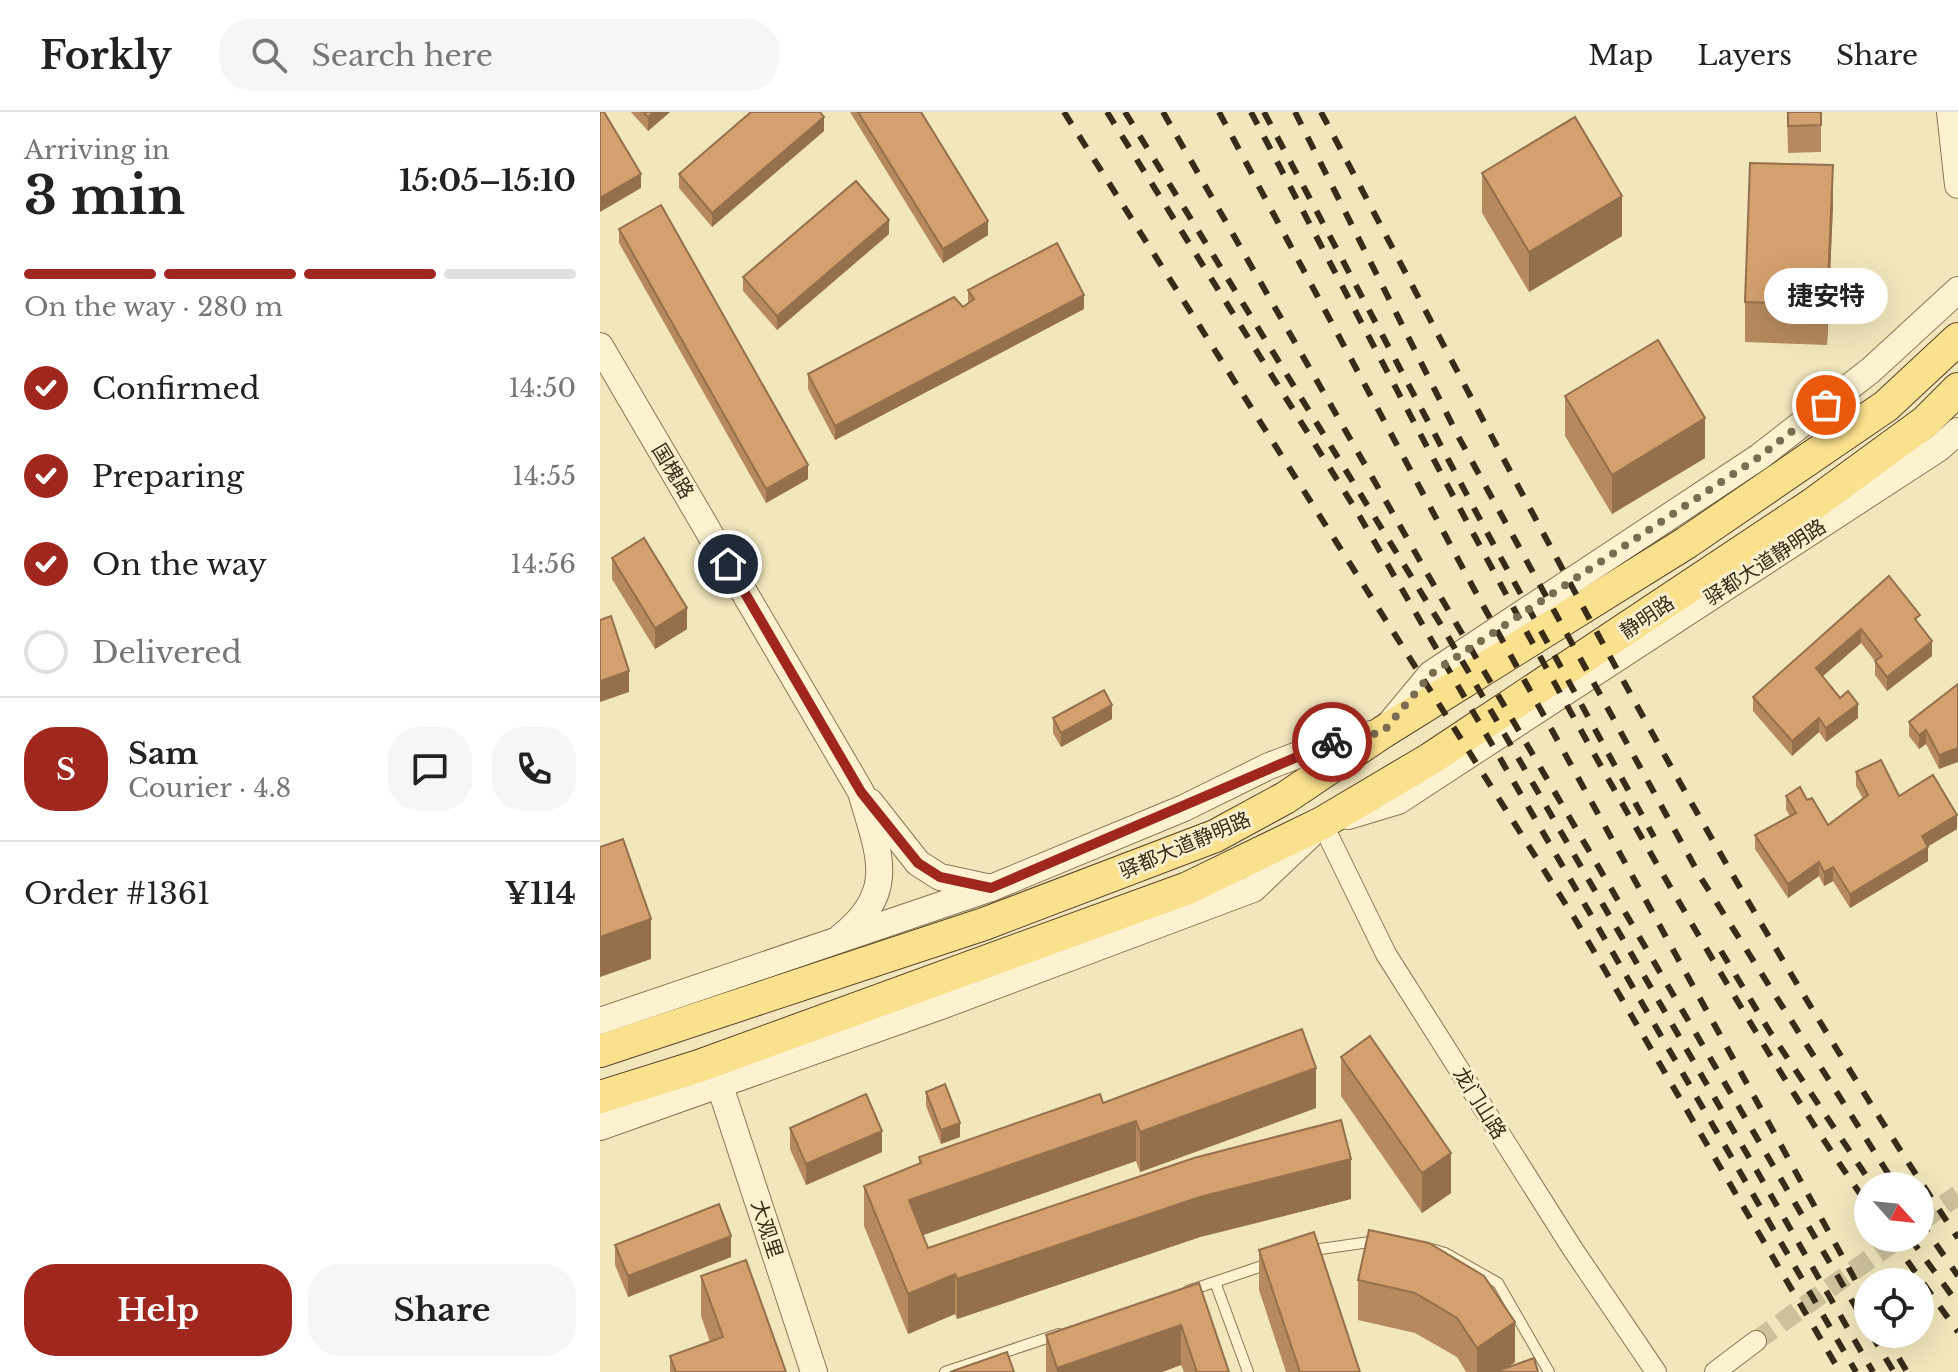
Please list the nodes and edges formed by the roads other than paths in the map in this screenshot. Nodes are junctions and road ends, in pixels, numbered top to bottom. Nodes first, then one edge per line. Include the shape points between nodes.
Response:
1 (1950, 112) edge
2 (1958, 185) edge
3 (1958, 290) edge
4 (1958, 339) edge
5 (600, 346) edge
6 (1958, 389) edge
7 (1958, 431) edge
8 (1383, 732) junction
9 (861, 792) junction
10 (1322, 823) junction
11 (991, 888) junction
12 (833, 943) junction
13 (600, 1021) edge
14 (600, 1051) edge
15 (720, 1086) junction
16 (600, 1097) edge
17 (600, 1127) edge
18 (1396, 1239) edge
19 (1420, 1246) edge
20 (1297, 1254) edge
21 (1284, 1258) edge
22 (1215, 1282) junction
23 (1170, 1297) edge
24 (1065, 1332) edge
25 (1756, 1341) tunnel mouth
26 (814, 1372) edge
27 (945, 1372) edge
28 (1248, 1372) edge
29 (1549, 1372) edge
30 (1656, 1372) edge
31 (1715, 1372) edge

1 - 2 street
3 - 8 street, 驿都大道静明路 via 1871,370 1759,457 1431,674
4 - 8 main road, 静明路 via 1886,406 1686,543
5 - 9 street, 国槐路
6 - 10 main road, 静明路 via 1925,422 1813,504 1430,759
7 - 10 street, 驿都大道静明路 via 1398,801
8 - 11 street via 1337,740 1296,756
8 - 14 main road, 驿都大道静明路 via 1285,798 1186,849 984,924
9 - 11 street via 918,863 940,877
9 - 12 street, 国槐路 via 878,852 879,895 862,920
10 - 15 street via 1253,889
10 - 16 main road, 驿都大道静明路 via 1188,888
10 - 30 street, 龙门山路 via 1386,954
11 - 12 street
12 - 13 street
15 - 17 street
15 - 26 street, 大观里
18 - 20 lane
19 - 29 lane via 1445,1253 1498,1283
21 - 22 lane
22 - 23 lane
22 - 28 lane
24 - 27 lane
25 - 31 street

